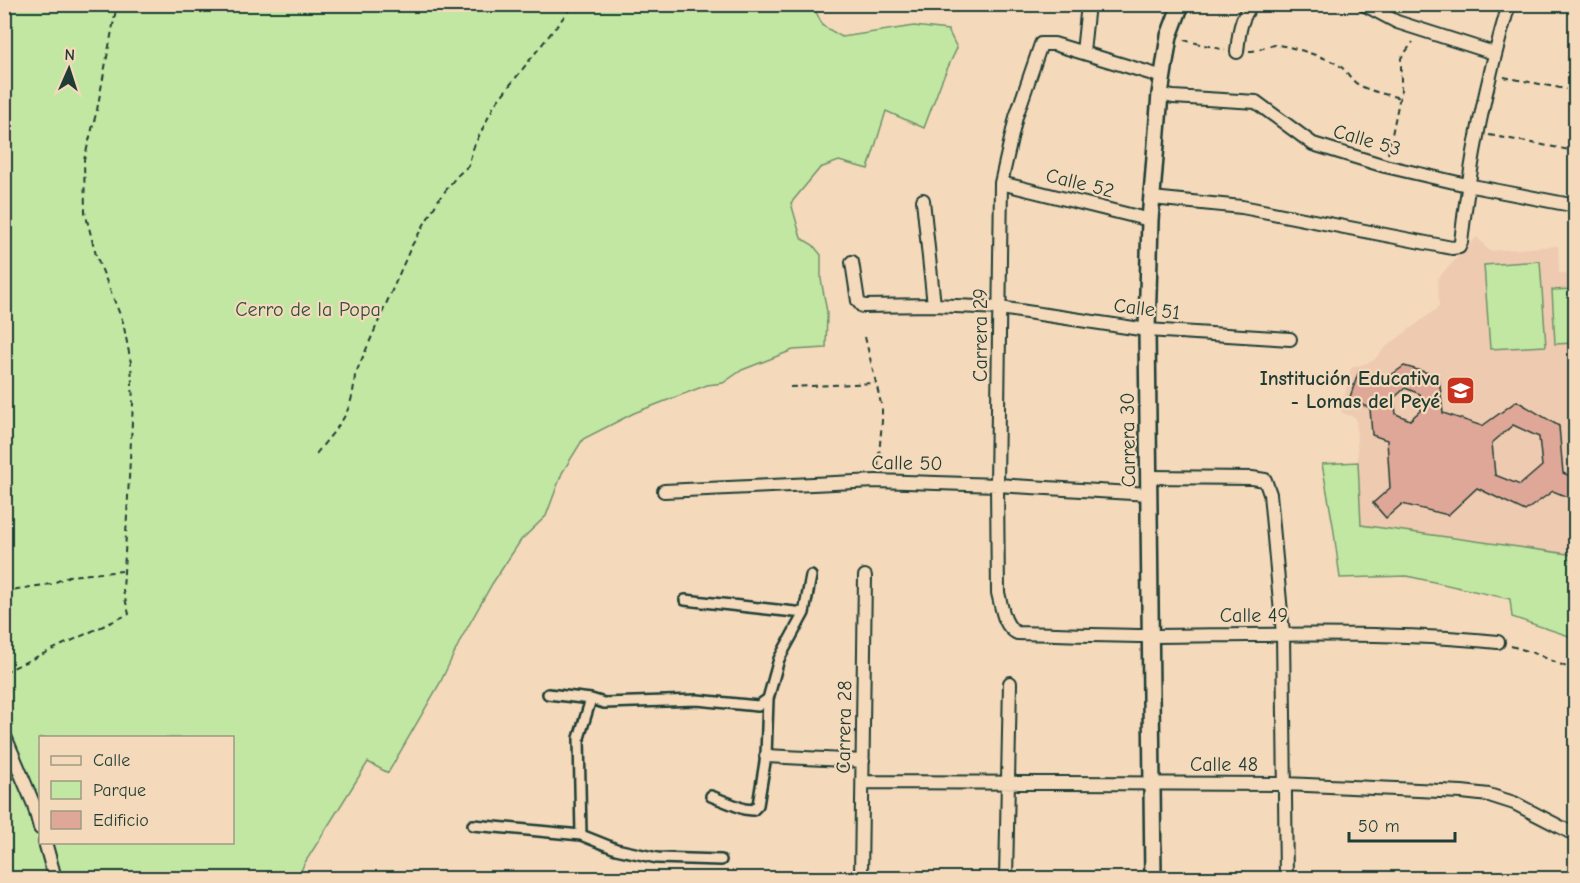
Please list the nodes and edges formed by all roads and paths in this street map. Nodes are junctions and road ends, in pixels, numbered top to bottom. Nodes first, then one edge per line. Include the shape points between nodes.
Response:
1 (117, 4) edge
2 (574, 4) edge
3 (1088, 4) edge
4 (1181, 4) edge
5 (1252, 4) edge
6 (1363, 4) edge
7 (1509, 4) edge
8 (1421, 30) junction
9 (1169, 36) junction
10 (1083, 52) junction
11 (1237, 52) junction
12 (1494, 53) junction
13 (1489, 75) junction
14 (1163, 77) junction
15 (1575, 91) edge
16 (1160, 94) junction
17 (1399, 98) junction
18 (1477, 133) junction
19 (1569, 150) dead end
20 (1385, 166) junction
21 (1001, 183) junction
22 (1467, 185) junction
23 (1152, 198) junction
24 (923, 200) dead end
25 (1575, 206) edge
26 (1150, 220) junction
27 (852, 262) dead end
28 (934, 304) junction
29 (1000, 308) junction
30 (1147, 330) junction
31 (865, 337) dead end
32 (1290, 339) dead end
33 (875, 383) junction
34 (790, 387) dead end
35 (316, 454) dead end
36 (1149, 477) junction
37 (876, 481) junction
38 (997, 485) junction
39 (664, 491) dead end
40 (1149, 495) junction
41 (123, 571) junction
42 (811, 576) dead end
43 (865, 576) dead end
44 (4, 591) edge
45 (685, 600) dead end
46 (804, 613) junction
47 (1010, 630) joint
48 (1283, 634) junction
49 (1151, 636) junction
50 (1498, 642) joint
51 (1575, 671) edge
52 (4, 672) edge
53 (1010, 683) dead end
54 (548, 694) dead end
55 (591, 699) junction
56 (768, 699) junction
57 (4, 734) edge
58 (766, 756) junction
59 (863, 761) junction
60 (862, 782) junction
61 (1007, 782) junction
62 (1152, 783) junction
63 (1286, 784) junction
64 (711, 796) dead end
65 (39, 824) edge
66 (473, 825) dead end
67 (581, 835) junction
68 (1575, 835) edge
69 (45, 844) edge
70 (721, 860) dead end
71 (55, 879) edge
72 (861, 879) edge
73 (1006, 879) edge
74 (1153, 879) edge
75 (1286, 879) edge

1 - 41 path via 84,160 85,212 96,255 123,322 131,363 134,403
2 - 35 path via 495,104 468,166 439,199 411,247 355,375 349,411
3 - 10 street
4 - 9 street, Carrera 30
5 - 11 street via 1240,25
6 - 8 street
7 - 12 street
8 - 12 street
8 - 17 path via 1401,58
9 - 11 path
9 - 14 street, Carrera 30
10 - 14 street
10 - 21 street, Carrera 29 via 1041,44 1016,117
11 - 17 path via 1260,51 1276,44 1338,64 1353,82
12 - 13 street
13 - 15 path
13 - 18 street
14 - 16 street, Carrera 30
16 - 20 street, Calle 53 via 1256,102 1312,144
16 - 23 street, Carrera 30
17 - 20 path
18 - 19 path
18 - 22 street
20 - 22 street, Calle 53
21 - 26 street, Calle 52
21 - 29 street, Carrera 29
22 - 23 street via 1461,242 1459,247 1452,248 1242,207
22 - 25 street, Calle 53
23 - 26 street, Carrera 30
24 - 28 street
26 - 30 street, Carrera 30
27 - 28 street, Calle 51 via 862,306
28 - 29 street, Calle 51
29 - 30 street, Calle 51
29 - 38 street, Carrera 29
30 - 32 street, Calle 51
30 - 36 street, Carrera 30
31 - 33 path
33 - 34 path
33 - 37 path via 882,408
36 - 40 street, Carrera 30
36 - 48 street via 1265,480 1270,494
37 - 38 street, Calle 50
37 - 39 street, Calle 50
38 - 40 street, Calle 50
38 - 47 street, Carrera 29 via 998,593
40 - 49 street, Carrera 30
41 - 44 path via 69,576 51,584
41 - 52 path via 129,614
42 - 46 street
43 - 59 street, Carrera 28
45 - 46 street
46 - 56 street via 780,659
47 - 49 street, Calle 49
48 - 49 street, Calle 49
48 - 50 street, Calle 49 via 1391,635
48 - 63 street
49 - 62 street, Carrera 30
50 - 51 path via 1534,652
53 - 61 street
54 - 55 street
55 - 56 street via 604,703 697,700 758,706
55 - 67 street via 579,738
56 - 58 street
57 - 65 street
58 - 59 street
58 - 64 street via 758,805 753,810
59 - 60 street, Carrera 28
60 - 61 street, Calle 48
60 - 72 street, Carrera 28
61 - 62 street, Calle 48
61 - 73 street
62 - 63 street, Calle 48
62 - 74 street, Carrera 30
63 - 68 street, Calle 48 via 1490,795
63 - 75 street
66 - 67 street
67 - 70 street via 616,849 657,858
69 - 71 street

